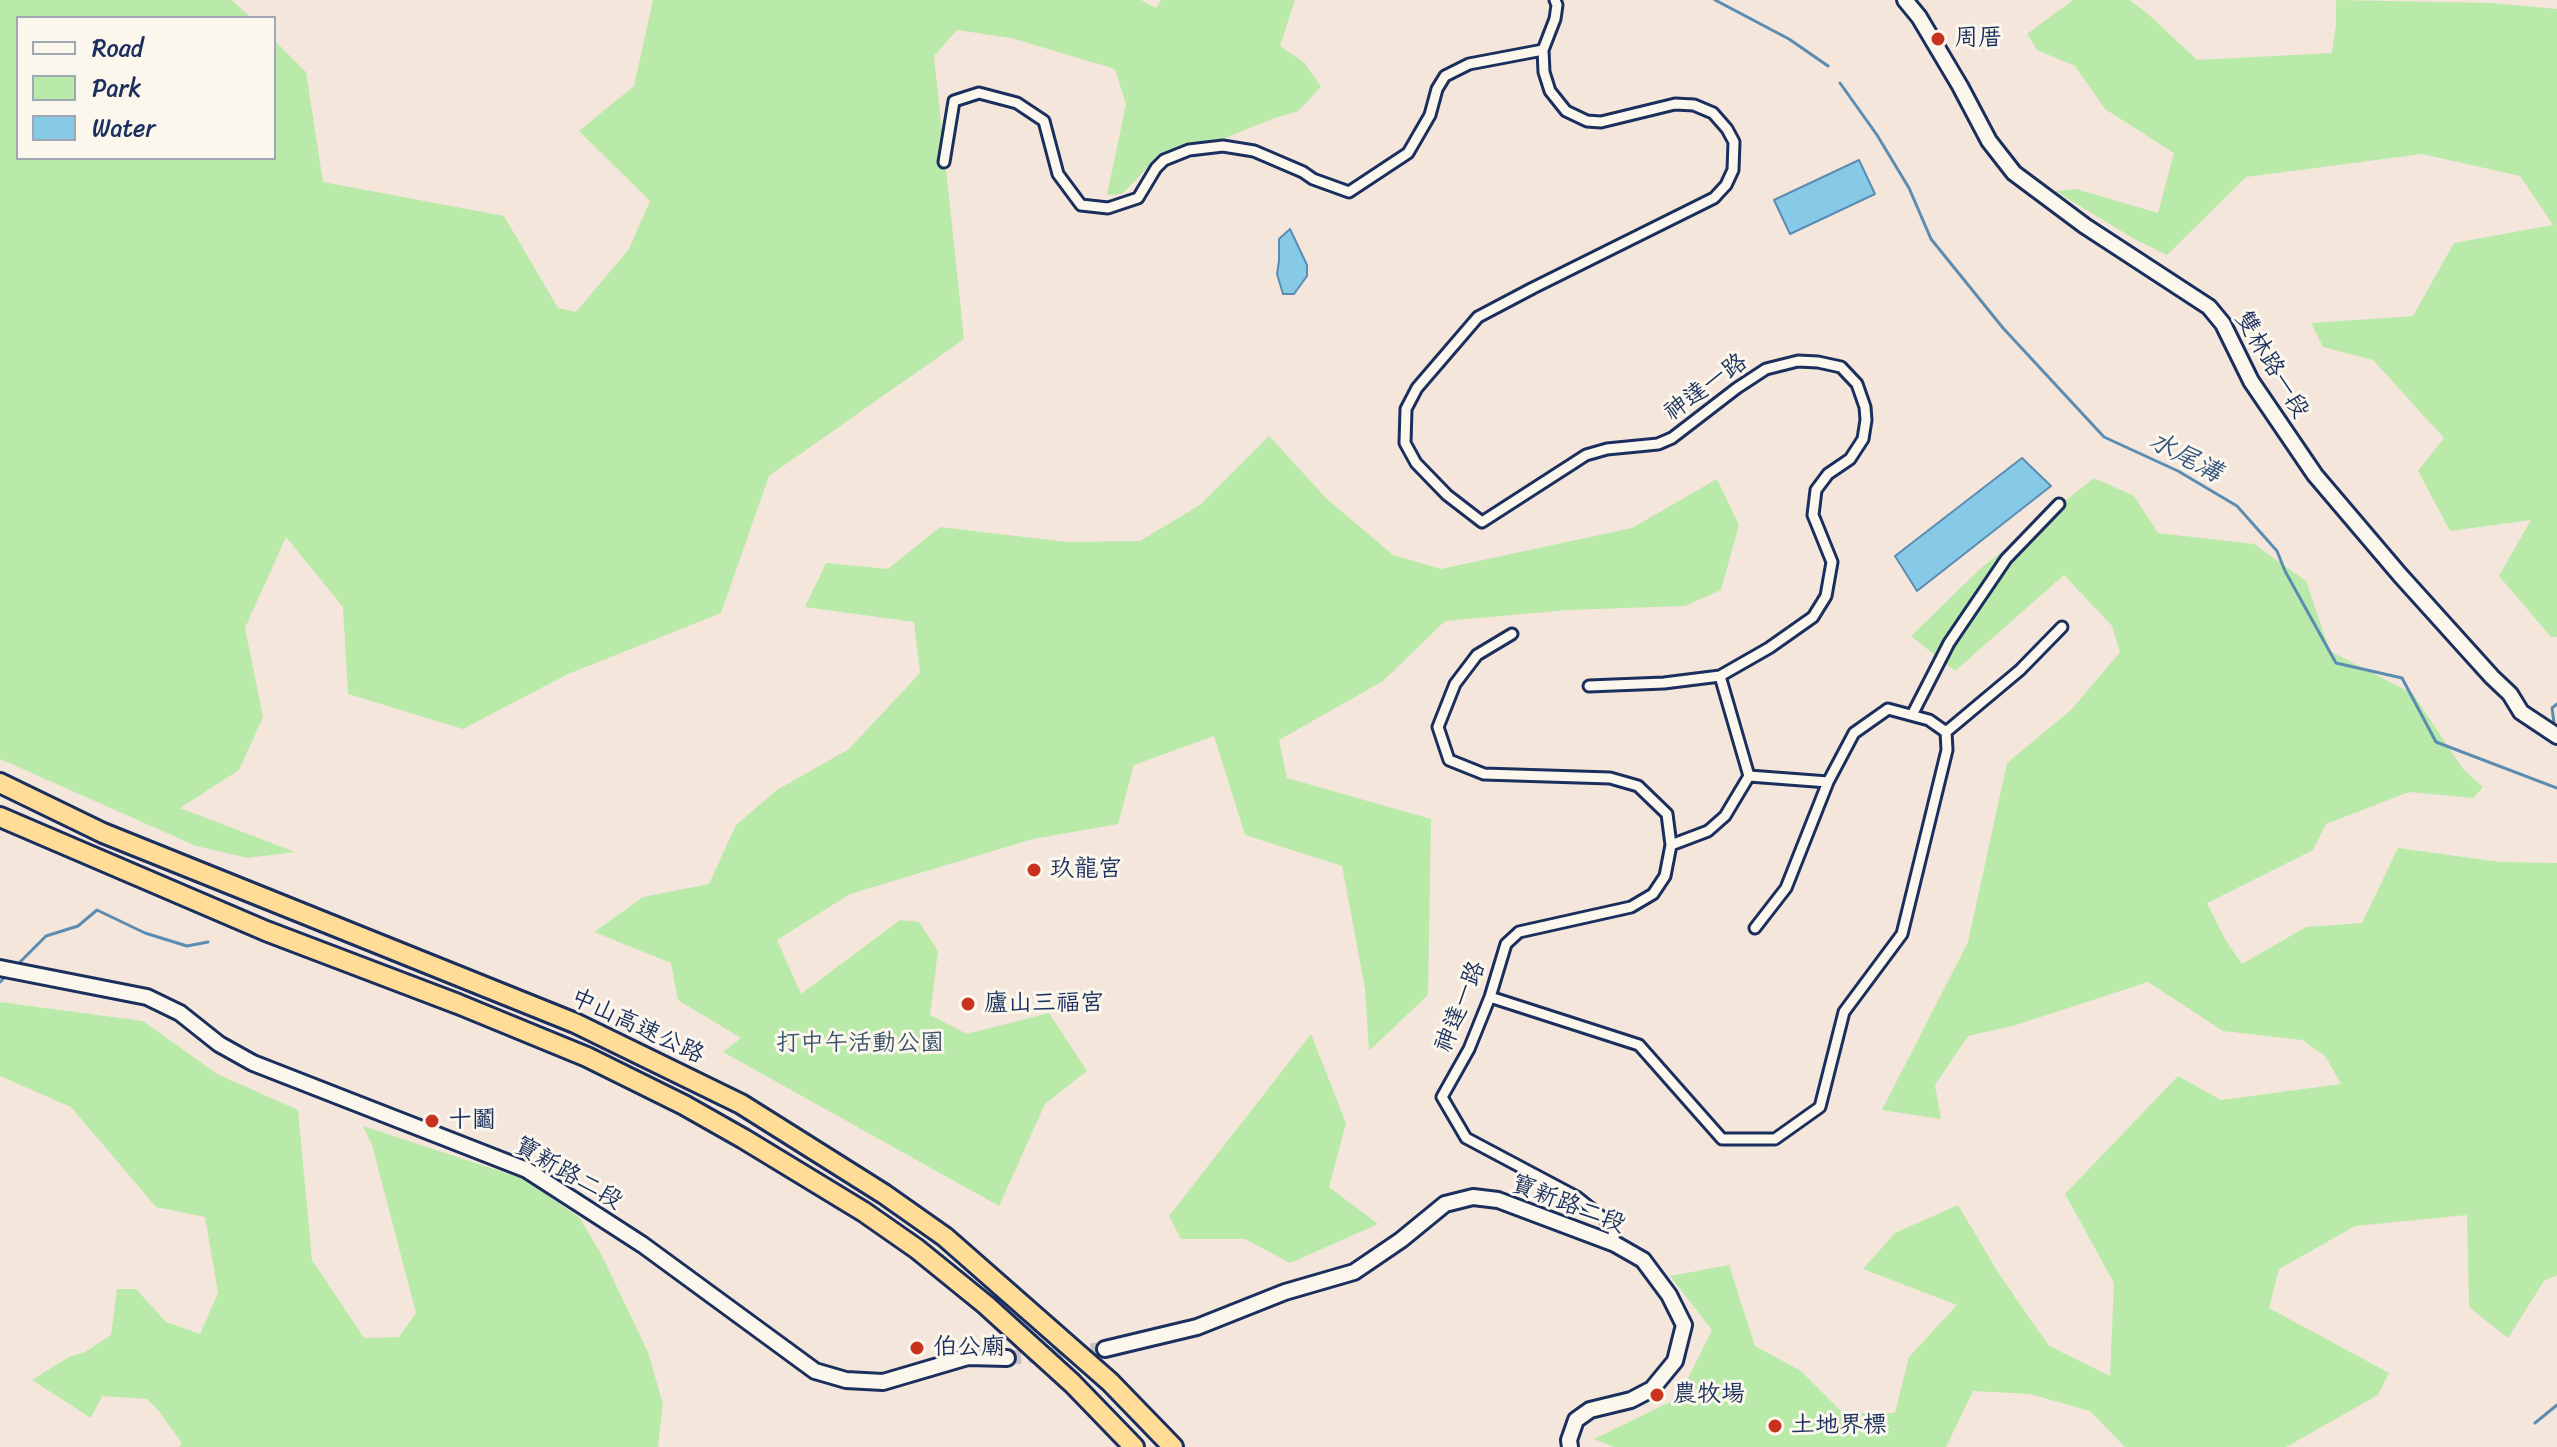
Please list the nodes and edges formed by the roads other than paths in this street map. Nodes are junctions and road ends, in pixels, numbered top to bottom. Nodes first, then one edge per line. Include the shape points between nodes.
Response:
1 (1555, 0) edge
2 (1905, 0) edge
3 (1543, 50) junction
4 (944, 162) dead end
5 (2059, 504) dead end
6 (2062, 627) dead end
7 (1512, 634) dead end
8 (1720, 676) junction
9 (1589, 686) dead end
10 (1912, 715) junction
11 (1946, 732) junction
12 (2557, 736) edge
13 (1749, 776) junction
14 (1828, 782) junction
15 (0, 783) edge
16 (0, 817) edge
17 (1671, 845) junction
18 (1755, 928) dead end
19 (0, 968) edge
20 (1490, 997) junction
21 (1615, 1244) junction
22 (1105, 1349) tunnel mouth
23 (1007, 1358) tunnel mouth
24 (1134, 1447) edge
25 (1173, 1447) edge
26 (1570, 1447) edge

1 - 3 street, 神達一路 via 1555,19
2 - 12 street, 雙林路一段 via 1989,141 2014,173 2209,307 2315,475 2521,712
3 - 4 street via 1469,64 1445,76 1408,153 1349,192 1254,151 1223,146 1164,160 1138,198 1108,208 1081,205 1058,174 1044,121 1017,103 979,93 954,101
3 - 8 street, 神達一路 via 1550,91 1566,111 1601,122 1675,104 1694,105 1713,113 1727,129 1734,142 1733,170 1714,198 1478,317 1417,388 1406,409 1405,443 1427,476 1482,522 1586,455 1672,438 1766,369 1798,361 1841,367 1857,384 1866,420 1863,439 1850,459 1816,490 1813,515 1832,562 1826,596 1813,617
5 - 10 street via 2006,559 1949,643
6 - 11 street
7 - 17 street via 1477,655 1455,684 1438,727 1449,760 1484,774 1610,778 1638,786 1667,814
8 - 9 street
8 - 13 street
10 - 11 street
10 - 14 street via 1888,709 1854,733
11 - 20 street via 1947,750 1902,934 1844,1012 1820,1107 1775,1139 1722,1139 1639,1045
13 - 14 street
13 - 17 street via 1725,816 1708,831
14 - 18 street via 1786,888
15 - 25 highway, 中山高速公路 via 103,833 575,1023 741,1104 945,1237 1110,1382
16 - 24 highway, 中山高速公路 via 266,931 558,1045 684,1105 917,1249 997,1314
17 - 20 street, 神達一路 via 1665,876 1653,894 1631,907 1519,932 1506,944
19 - 23 street, 寶新路二段 via 147,997 253,1063 527,1170 643,1245 815,1371 883,1382 968,1357
20 - 21 street, 神達一路 via 1442,1097 1466,1138 1577,1197 1612,1225
21 - 22 street, 寶新路二段 via 1498,1200 1473,1197 1445,1204 1354,1272 1197,1327
21 - 26 street, 寶新路二段 via 1643,1260 1669,1295 1684,1325 1680,1348 1652,1389 1576,1420

